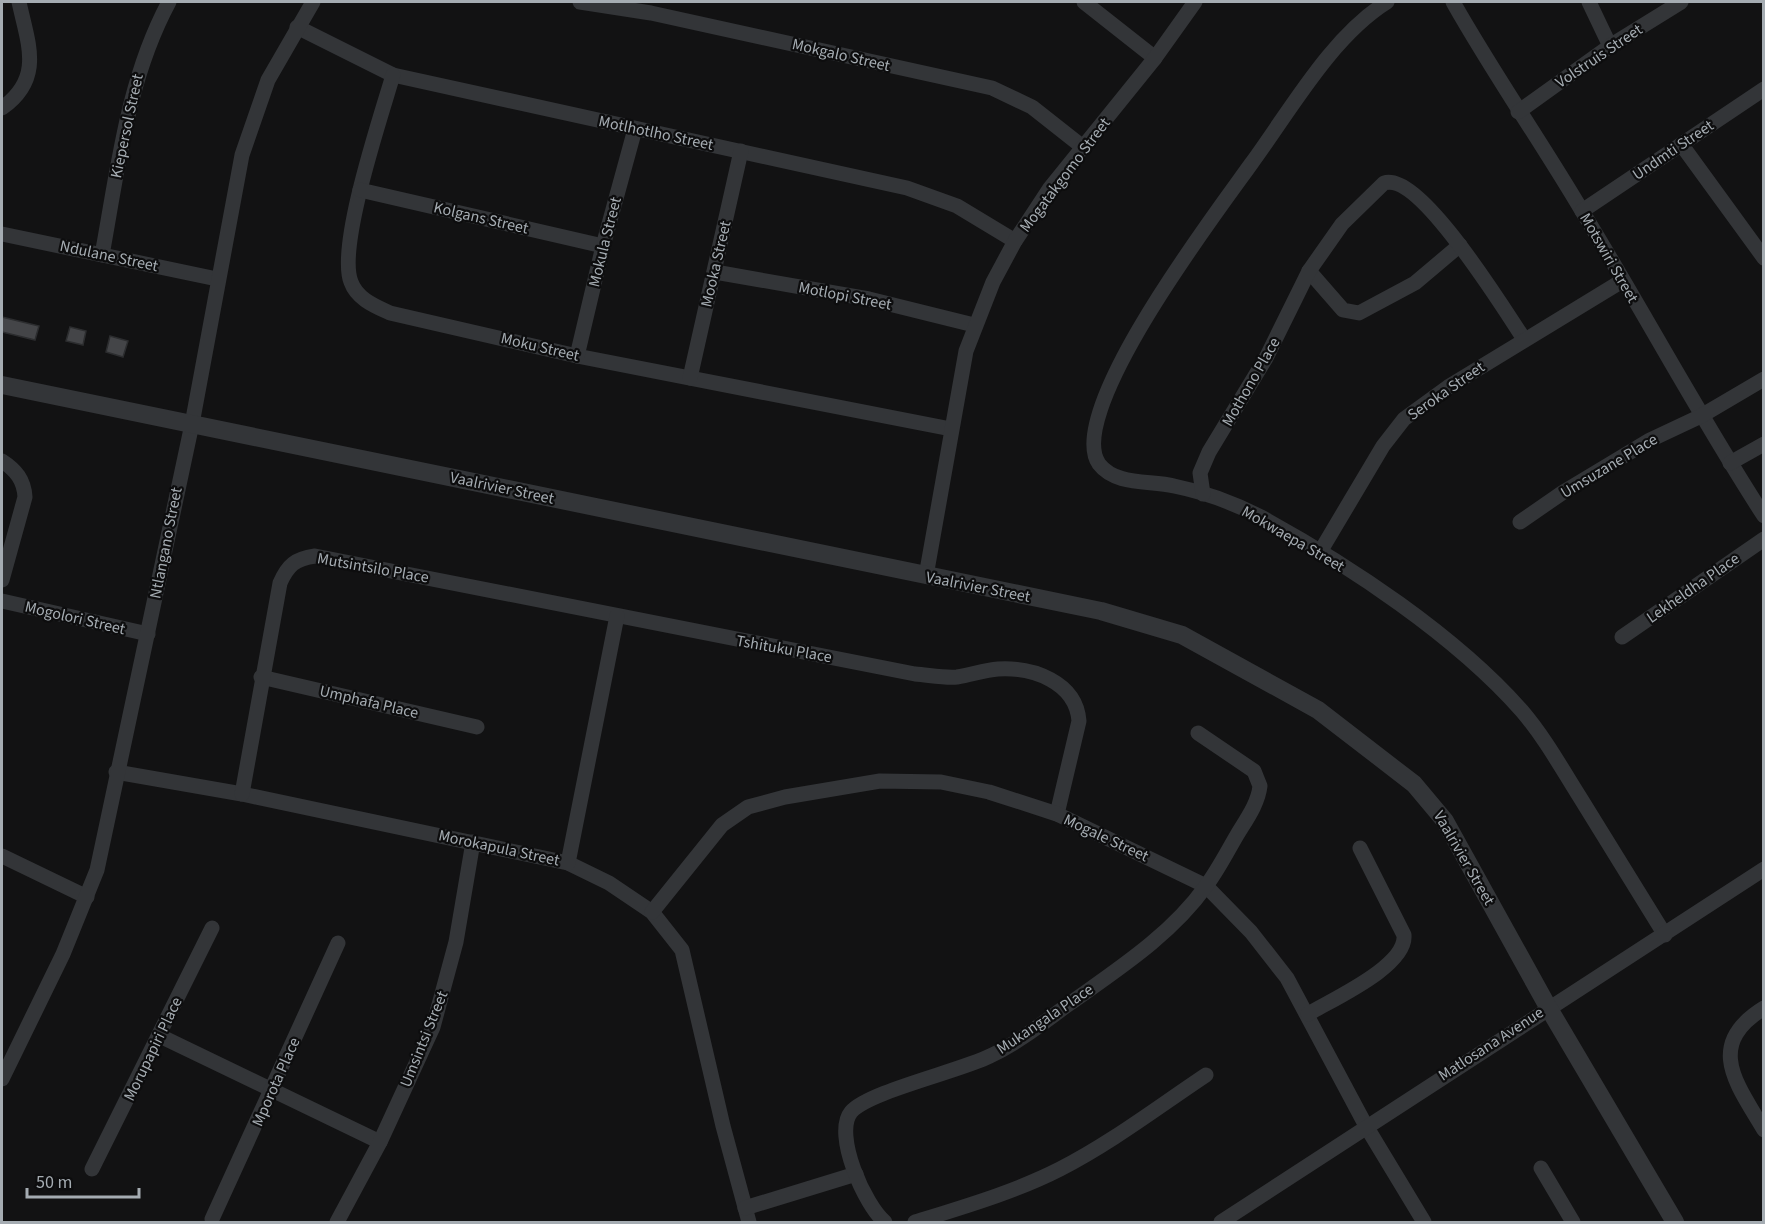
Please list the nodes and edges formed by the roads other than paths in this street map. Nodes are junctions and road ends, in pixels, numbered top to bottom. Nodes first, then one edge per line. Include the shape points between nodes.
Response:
1 (19, 2) edge
2 (169, 2) edge
3 (313, 2) edge
4 (580, 2) edge
5 (1084, 2) edge
6 (1195, 2) edge
7 (1387, 2) edge
8 (1453, 2) edge
9 (1589, 2) edge
10 (1681, 2) edge
11 (652, 7) edge
12 (297, 27) junction
13 (1610, 46) junction
14 (1155, 58) junction
15 (393, 75) junction
16 (1764, 89) edge
17 (2, 108) edge
18 (1518, 112) junction
19 (635, 129) junction
20 (1681, 144) junction
21 (1084, 148) junction
22 (741, 151) junction
23 (360, 190) junction
24 (1582, 211) junction
25 (2, 234) edge
26 (1015, 241) junction
27 (1460, 245) junction
28 (603, 246) junction
29 (102, 255) junction
30 (1764, 258) edge
31 (1309, 271) junction
32 (715, 272) junction
33 (217, 279) junction
34 (1622, 281) junction
35 (974, 325) junction
36 (1524, 339) junction
37 (577, 356) junction
38 (690, 378) junction
39 (1764, 379) edge
40 (2, 385) edge
41 (1701, 416) junction
42 (192, 424) junction
43 (951, 429) junction
44 (1764, 444) edge
45 (2, 461) edge
46 (1730, 464) junction
47 (1203, 494) junction
48 (1764, 516) edge
49 (1520, 522) dead end
50 (1764, 539) edge
51 (1320, 552) junction
52 (926, 576) junction
53 (2, 580) edge
54 (2, 601) edge
55 (617, 616) junction
56 (148, 634) junction
57 (1622, 637) dead end
58 (261, 677) junction
59 (477, 727) dead end
60 (1198, 733) dead end
61 (116, 772) junction
62 (242, 794) junction
63 (1057, 814) junction
64 (472, 842) junction
65 (1360, 848) dead end
66 (2, 856) edge
67 (568, 862) junction
68 (1764, 869) edge
69 (1206, 886) junction
70 (87, 897) junction
71 (652, 912) junction
72 (212, 928) dead end
73 (1665, 935) junction
74 (338, 943) dead end
75 (1548, 1007) junction
76 (1764, 1008) edge
77 (1308, 1014) junction
78 (160, 1036) junction
79 (1206, 1076) dead end
80 (2, 1079) edge
81 (272, 1090) junction
82 (1366, 1126) junction
83 (1764, 1130) edge
84 (380, 1142) junction
85 (1541, 1168) dead end
86 (92, 1169) dead end
87 (856, 1174) junction
88 (747, 1215) edge
89 (212, 1219) dead end
90 (337, 1222) edge
91 (885, 1222) edge
92 (915, 1222) edge
93 (1221, 1222) edge
94 (1424, 1222) edge
95 (1573, 1222) edge
96 (1675, 1222) edge

1 - 17 street via 31,55 28,77 22,90
2 - 29 street, Kiepersol Street via 147,47 131,96
3 - 12 street, Ntlangano Street
4 - 11 street, Mokgalo Street
5 - 14 street
6 - 14 street, Mogatakgomo Street
7 - 47 street, Mokwaepa Street via 1358,25 1291,105 1199,234 1139,328 1096,423 1094,453 1108,473
8 - 18 street, Motswiri Street
9 - 13 street
10 - 13 street, Volstruis Street
11 - 21 street, Mokgalo Street via 993,88 1032,107
12 - 15 street, Motlhotlho Street
12 - 33 street, Ntlangano Street via 268,80 252,121
13 - 18 street, Volstruis Street
14 - 21 street, Mogatakgomo Street
15 - 19 street, Motlhotlho Street
15 - 23 street, Moku Street
16 - 20 street, Undmti Street
18 - 24 street, Motswiri Street
19 - 22 street, Motlhotlho Street
19 - 28 street, Mokula Street
20 - 24 street, Undmti Street
20 - 30 street
21 - 26 street, Mogatakgomo Street via 1050,188
22 - 26 street, Motlhotlho Street via 907,188 957,206
22 - 32 street, Mooka Street
23 - 28 street, Kolgans Street
23 - 37 street, Moku Street via 346,265 351,285 363,299 390,313
24 - 34 street, Motswiri Street
25 - 29 street, Ndulane Street
26 - 35 street, Mogatakgomo Street
27 - 31 street via 1415,284 1359,313 1343,310
27 - 31 street, Mothono Place via 1426,205 1402,186 1389,182 1379,186 1342,224
27 - 36 street, Mothono Place
28 - 37 street, Mokula Street
29 - 33 street, Ndulane Street
31 - 47 street, Mothono Place via 1271,348 1209,452 1200,473
32 - 35 street, Motlopi Street via 869,299
32 - 38 street, Mooka Street
33 - 42 street, Ntlangano Street
34 - 36 street, Seroka Street
34 - 41 street, Motswiri Street
35 - 43 street, Mogatakgomo Street
36 - 51 street, Seroka Street via 1404,419 1383,446
37 - 38 street, Moku Street
38 - 43 street, Moku Street
39 - 41 street, Umsuzane Place
40 - 42 street, Vaalrivier Street
41 - 46 street, Motswiri Street
41 - 49 street, Umsuzane Place via 1650,440
42 - 52 street, Vaalrivier Street
42 - 56 street, Ntlangano Street
43 - 52 street, Mogatakgomo Street
44 - 46 street
45 - 53 street via 18,474 25,497
46 - 48 street, Motswiri Street
47 - 51 street, Mokwaepa Street via 1260,517
50 - 57 street, Lekheldha Place
51 - 73 street, Mokwaepa Street via 1421,621 1522,711 1544,739
52 - 75 street, Vaalrivier Street via 1156,625 1182,635 1318,710 1391,764 1430,801 1445,821
54 - 56 street, Mogolori Street
55 - 58 street, Mutsintsilo Place via 331,558 304,558 286,569 280,584
55 - 63 street, Tshituku Place via 915,674 954,677 999,669 1054,680 1074,700 1079,721
55 - 67 street
56 - 61 street, Ntlangano Street
58 - 59 street, Umphafa Place
58 - 62 street, Mutsintsilo Place
60 - 69 street, Mukangala Place via 1254,771 1260,786 1250,814
61 - 62 street, Morokapula Street
61 - 70 street, Ntlangano Street via 99,863
62 - 64 street, Morokapula Street
63 - 69 street, Mogale Street
63 - 71 street, Mogale Street via 989,792 941,782 880,781 785,797 748,807 722,825
64 - 67 street, Morokapula Street
64 - 84 street, Umsintsi Street via 446,985 432,1028
65 - 77 street via 1404,935 1403,947 1391,964
66 - 70 street
67 - 71 street, Morokapula Street
68 - 73 street, Matlosana Avenue
69 - 77 street, Mogale Street via 1271,955
69 - 87 street, Mukangala Place via 1155,940 1023,1037 991,1056 883,1094 854,1109 844,1133
70 - 80 street, Ntlangano Street
71 - 88 street, Morokapula Street via 682,950
72 - 78 street, Morupapiri Place
73 - 75 street, Matlosana Avenue
74 - 81 street, Mporota Place
75 - 82 street, Matlosana Avenue
75 - 96 street, Vaalrivier Street
76 - 83 street via 1743,1022 1729,1050 1733,1076
77 - 82 street, Mogale Street
78 - 81 street
78 - 86 street, Morupapiri Place
79 - 92 street via 1059,1170
81 - 84 street
81 - 89 street, Mporota Place
82 - 93 street, Matlosana Avenue
82 - 94 street, Mogale Street
84 - 90 street, Umsintsi Street
85 - 95 street
87 - 88 street
87 - 91 street, Mukangala Place

